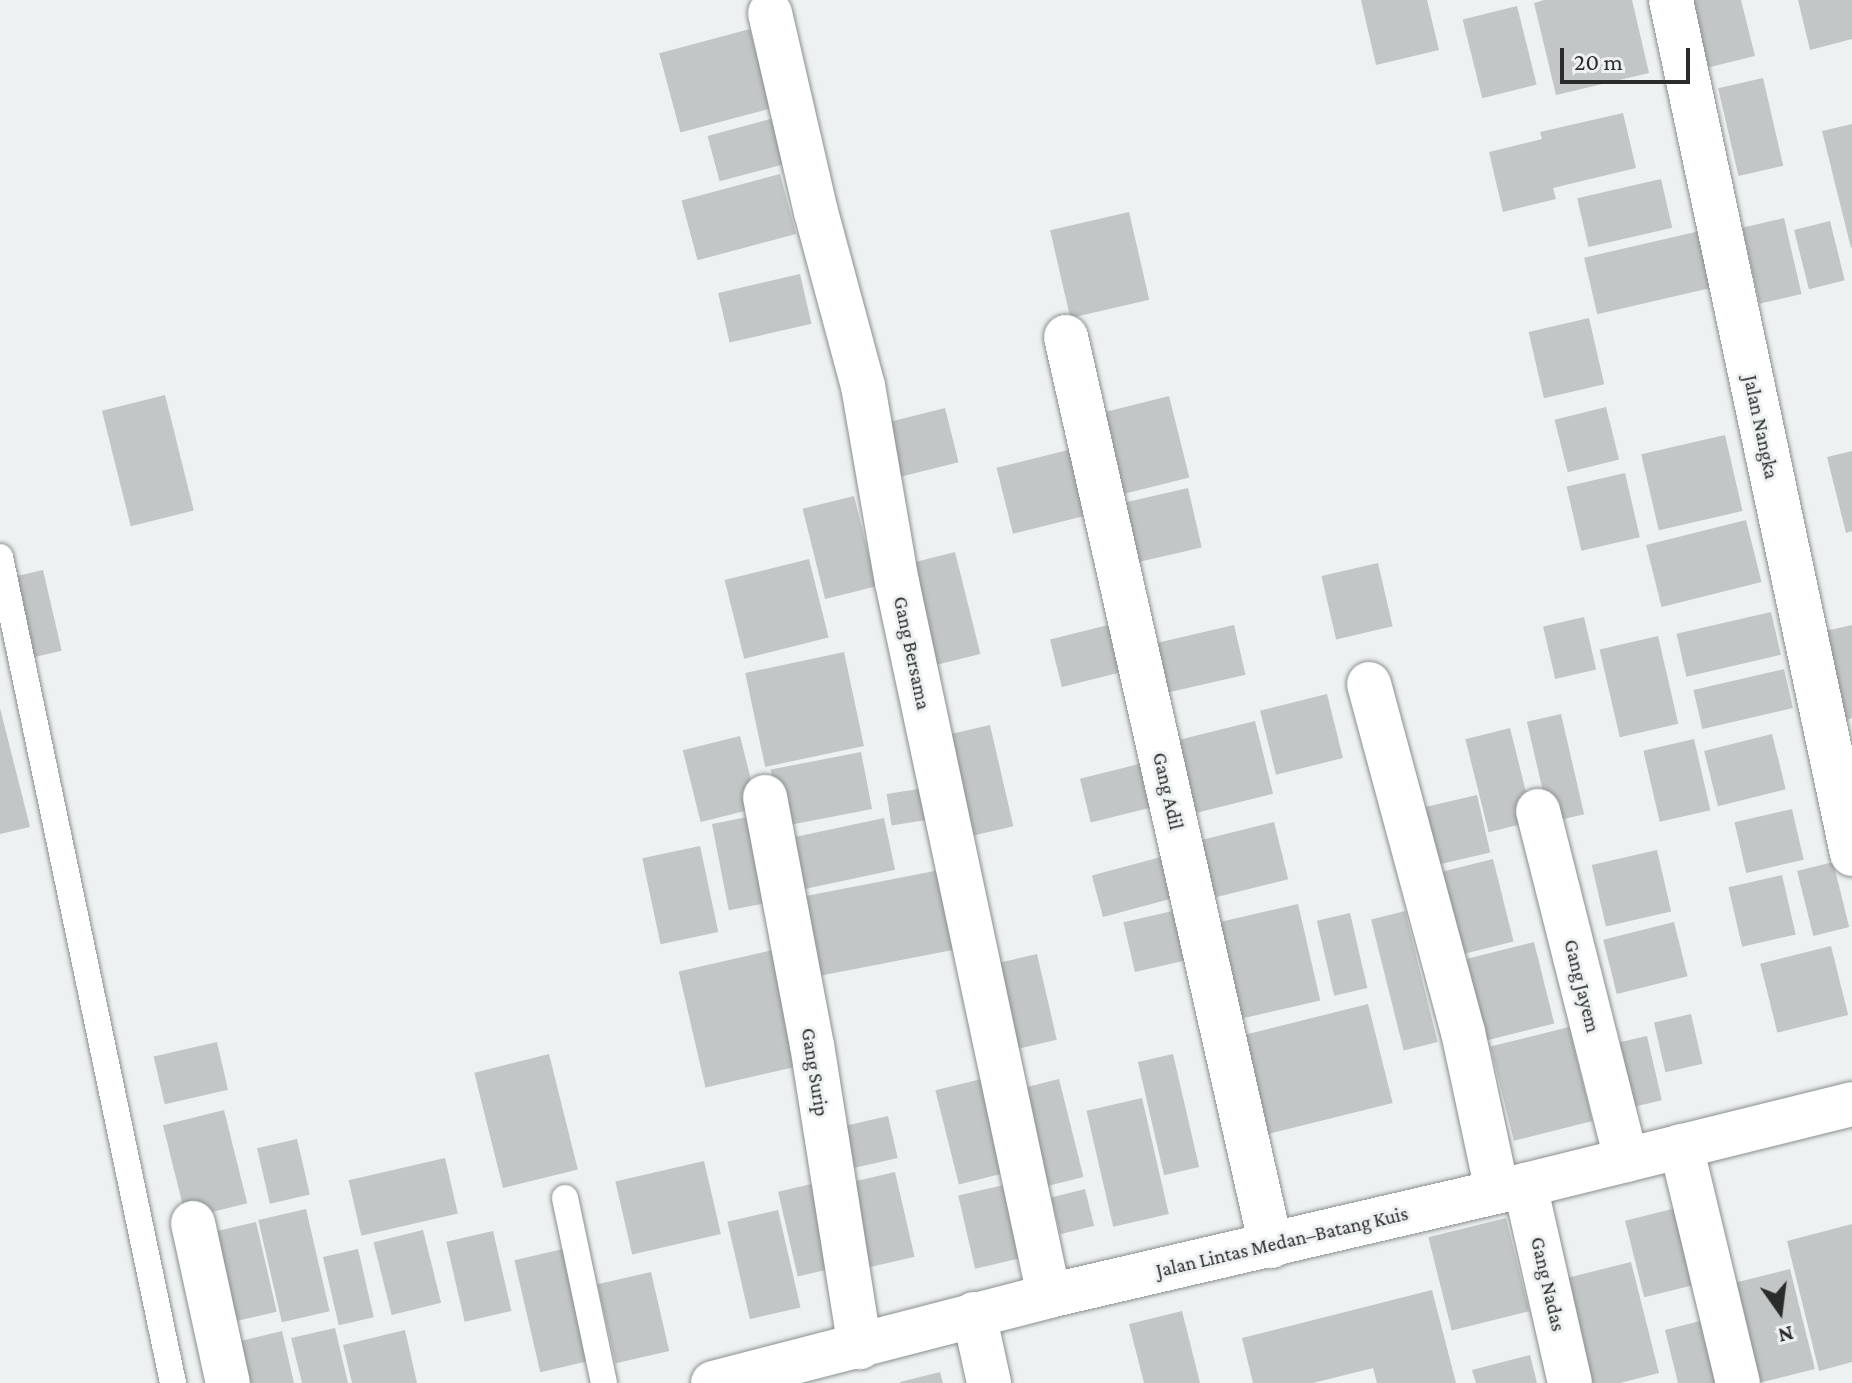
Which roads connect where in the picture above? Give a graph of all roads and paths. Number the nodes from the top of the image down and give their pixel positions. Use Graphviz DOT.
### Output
graph roads {
  1 [pos="1671,0"];
  2 [pos="770,13"];
  3 [pos="1066,337"];
  4 [pos="0,557"];
  5 [pos="1369,684"];
  6 [pos="765,797"];
  7 [pos="1538,811"];
  8 [pos="1852,854"];
  9 [pos="1852,1104"];
  10 [pos="1681,1146"];
  11 [pos="1626,1160"];
  12 [pos="1511,1188"];
  13 [pos="565,1198"];
  14 [pos="193,1223"];
  15 [pos="1271,1246"];
  16 [pos="1049,1296"];
  17 [pos="974,1314"];
  18 [pos="860,1347"];
  19 [pos="760,1378"];
  20 [pos="173,1383"];
  21 [pos="228,1383"];
  22 [pos="604,1383"];
  23 [pos="713,1383"];
  24 [pos="989,1383"];
  25 [pos="1570,1383"];
  26 [pos="1738,1383"];
  1 -- 8 [label="main road, Jalan Nangka"];
  2 -- 16 [label="main road, Gang Bersama"];
  3 -- 15 [label="main road, Gang Adil"];
  4 -- 20 [label="lane"];
  5 -- 12 [label="main road, Gang Nadas"];
  6 -- 18 [label="main road, Gang Surip"];
  7 -- 11 [label="main road, Gang Jayem"];
  9 -- 10 [label="main road, Jalan Lintas Medan–Batang Kuis"];
  10 -- 11 [label="main road, Jalan Lintas Medan–Batang Kuis"];
  10 -- 26 [label="main road"];
  11 -- 12 [label="main road, Jalan Lintas Medan–Batang Kuis"];
  12 -- 15 [label="main road, Jalan Lintas Medan–Batang Kuis"];
  12 -- 25 [label="main road, Gang Nadas"];
  13 -- 22 [label="lane"];
  14 -- 21 [label="main road"];
  15 -- 16 [label="main road, Jalan Lintas Medan–Batang Kuis"];
  16 -- 17 [label="main road, Jalan Lintas Medan–Batang Kuis"];
  17 -- 18 [label="main road, Jalan Lintas Medan–Batang Kuis"];
  17 -- 24 [label="main road"];
  18 -- 19 [label="main road, Jalan Lintas Medan–Batang Kuis"];
  19 -- 23 [label="main road, Jalan Lintas Medan–Batang Kuis"];
}
